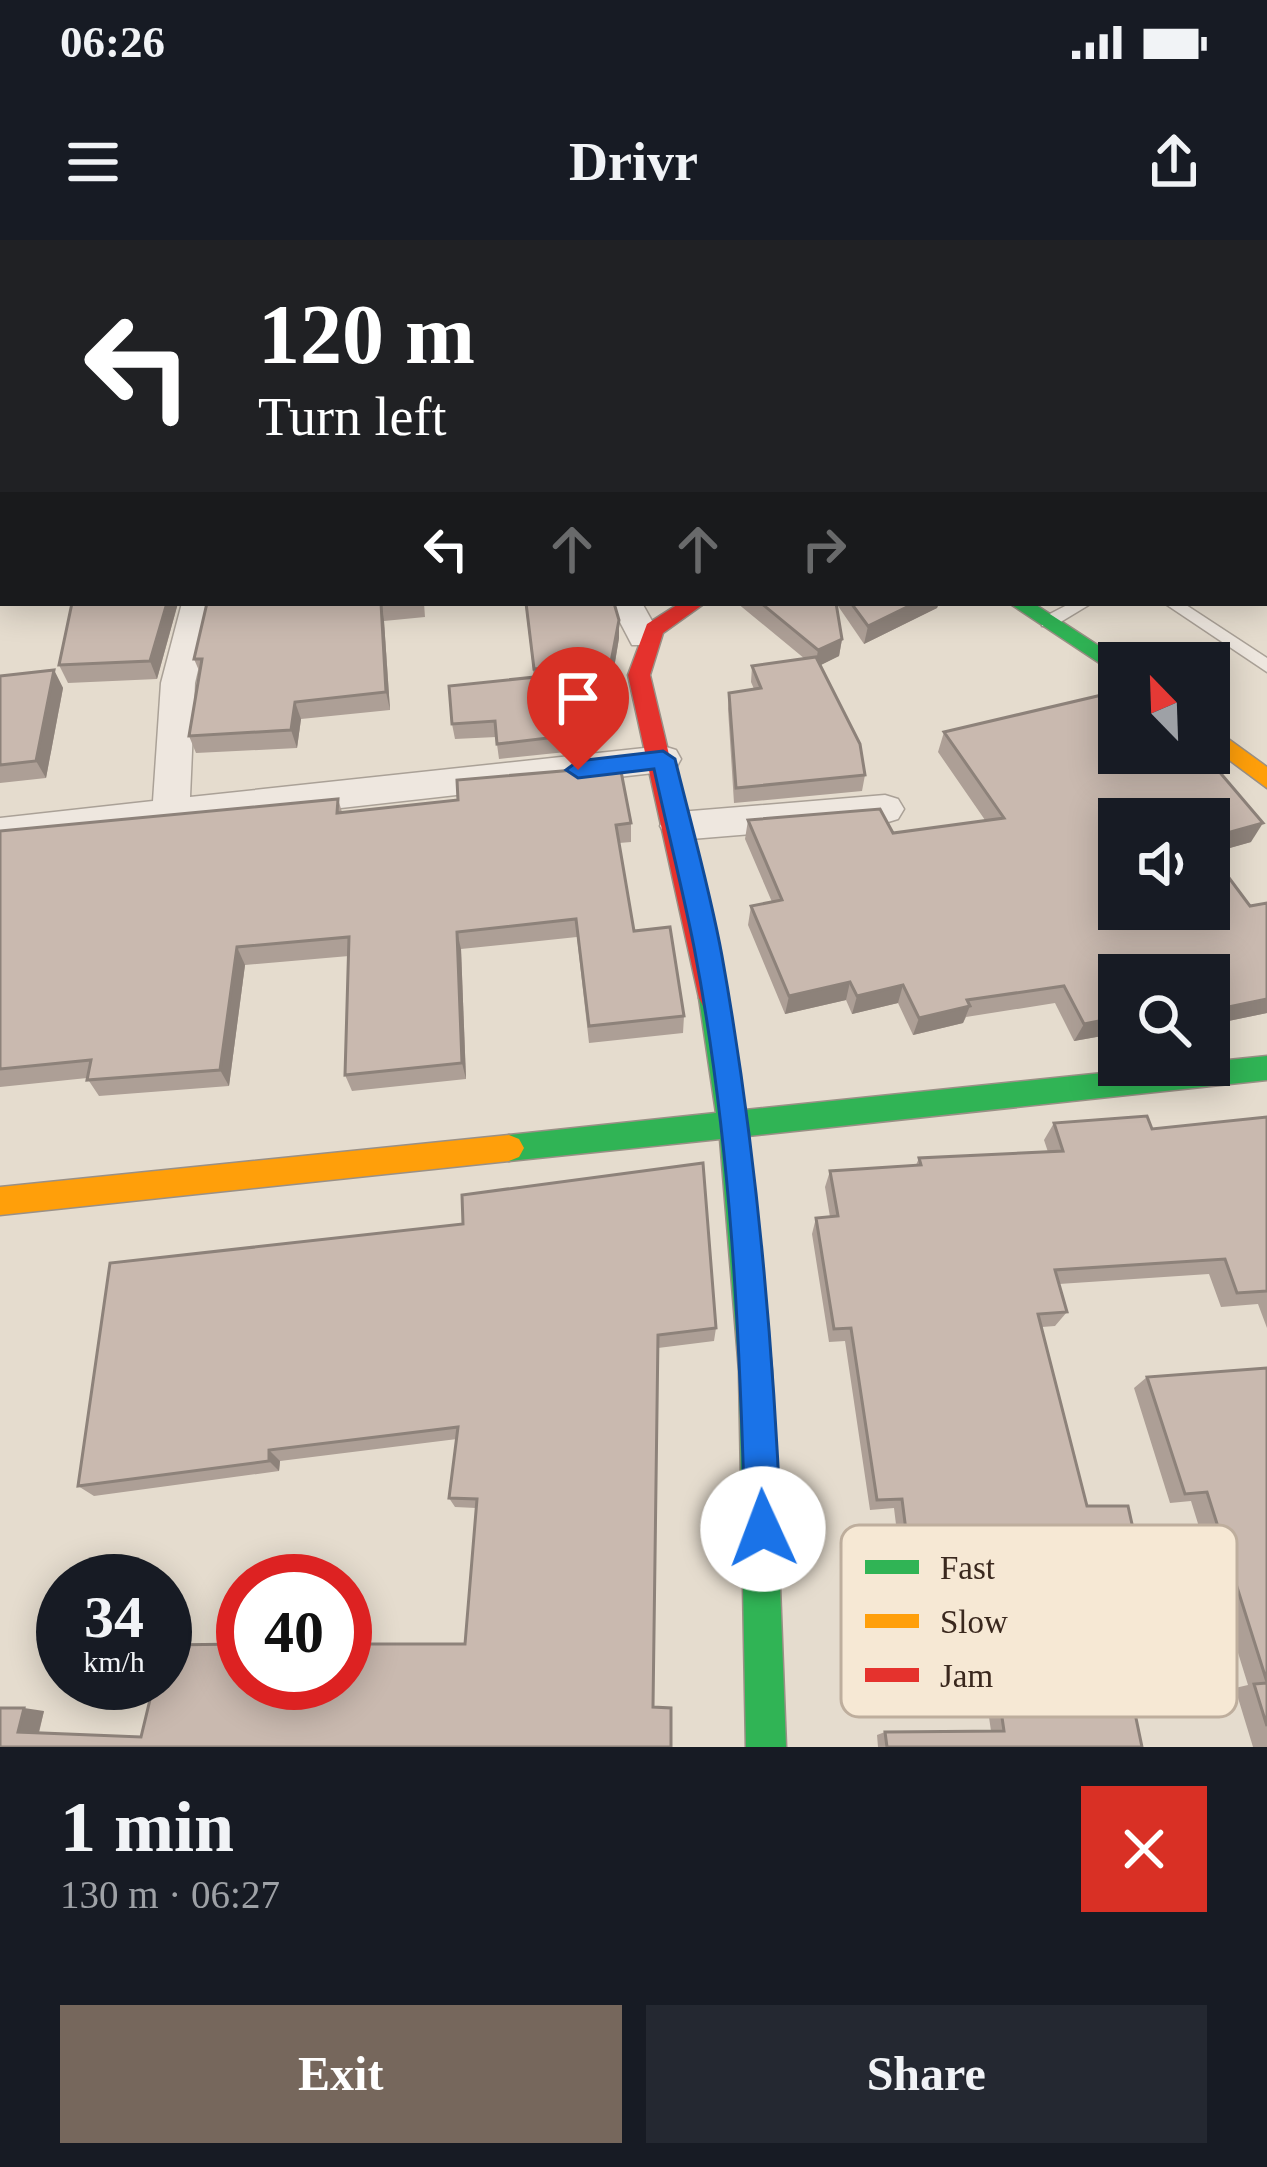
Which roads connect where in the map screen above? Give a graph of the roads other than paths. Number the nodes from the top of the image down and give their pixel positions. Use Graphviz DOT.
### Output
graph roads {
  1 [pos="197,606"];
  2 [pos="628,606"];
  3 [pos="689,606"];
  4 [pos="1024,606"];
  5 [pos="1078,606"];
  6 [pos="1177,606"];
  7 [pos="1048,622"];
  8 [pos="644,637"];
  9 [pos="1098,655"];
  10 [pos="1267,666"];
  11 [pos="1230,751"];
  12 [pos="663,759"];
  13 [pos="1267,780"];
  14 [pos="885,809"];
  15 [pos="171,813"];
  16 [pos="679,826"];
  17 [pos="0,832"];
  18 [pos="1267,1068"];
  19 [pos="735,1124"];
  20 [pos="0,1201"];
  21 [pos="766,1747"];
  1 -- 15 [label="street"];
  2 -- 8 [label="street"];
  3 -- 8 [label="street"];
  4 -- 7 [label="street"];
  5 -- 7 [label="lane"];
  6 -- 10 [label="lane"];
  7 -- 9 [label="street"];
  8 -- 12 [label="street"];
  11 -- 13 [label="street"];
  12 -- 15 [label="street"];
  12 -- 16 [label="street"];
  14 -- 16 [label="street"];
  15 -- 17 [label="street"];
  16 -- 19 [label="street"];
  18 -- 19 [label="street"];
  19 -- 20 [label="street"];
  19 -- 21 [label="street"];
}
